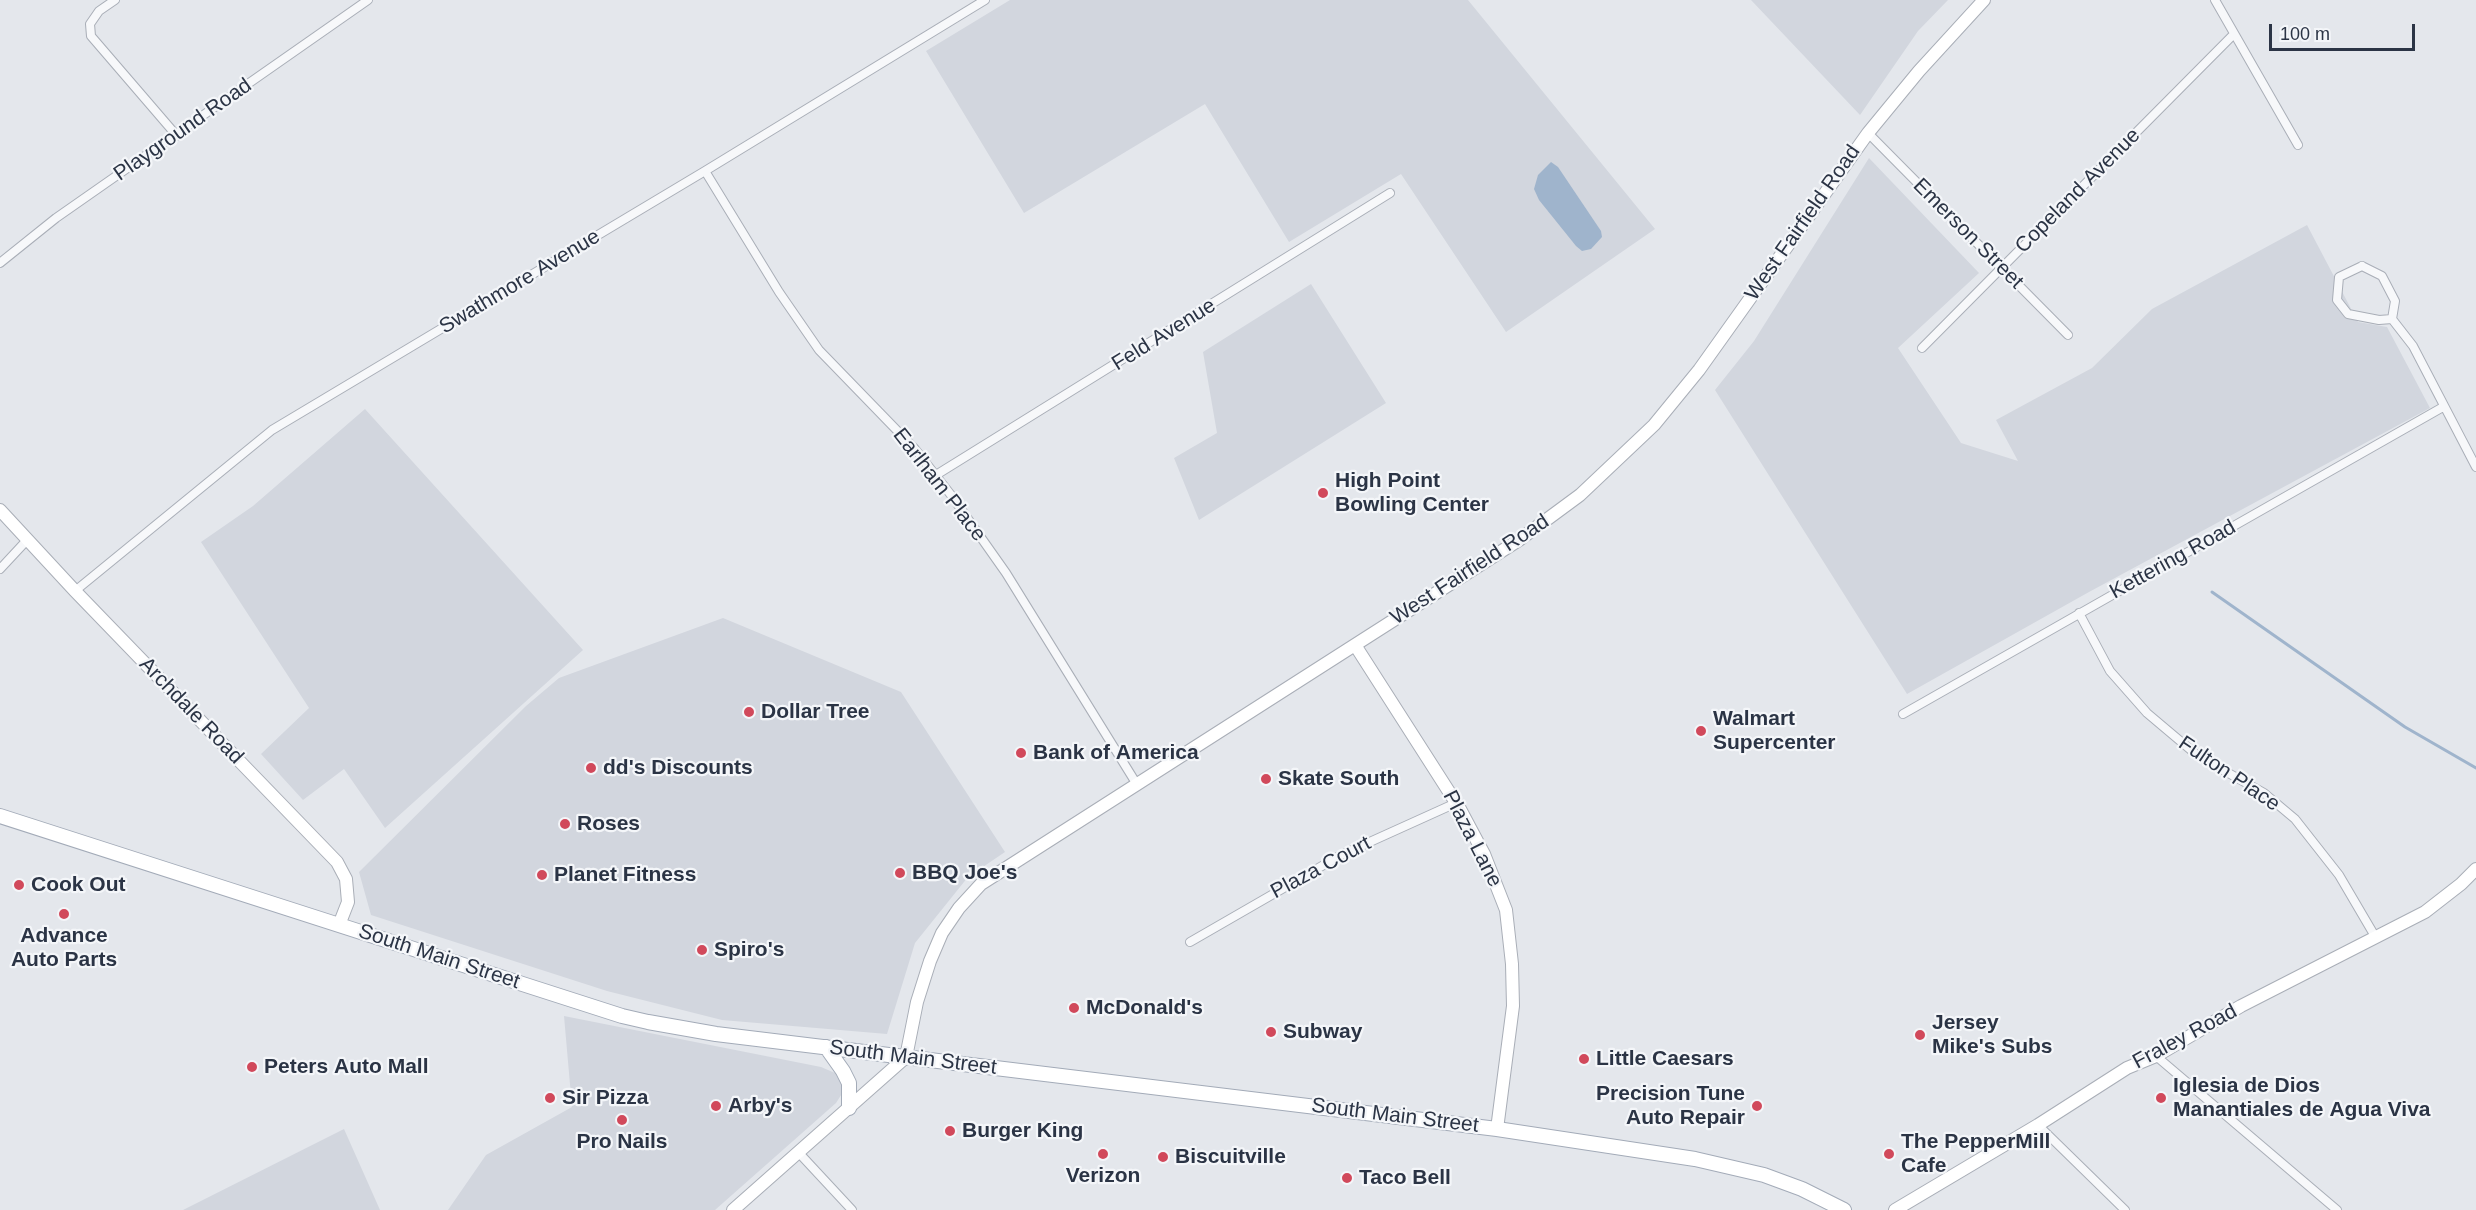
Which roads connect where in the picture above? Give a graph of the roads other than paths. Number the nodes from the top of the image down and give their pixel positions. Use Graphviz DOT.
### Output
graph roads {
  1 [pos="115,0"];
  2 [pos="985,0"];
  3 [pos="1984,0"];
  4 [pos="2215,0"];
  5 [pos="364,1"];
  6 [pos="2234,34"];
  7 [pos="1868,133"];
  8 [pos="177,136"];
  9 [pos="2298,145"];
  10 [pos="705,171"];
  11 [pos="1390,193"];
  12 [pos="0,263"];
  13 [pos="2002,268"];
  14 [pos="2392,319"];
  15 [pos="2068,335"];
  16 [pos="1922,348"];
  17 [pos="2444,406"];
  18 [pos="2476,467"];
  19 [pos="936,475"];
  20 [pos="0,510"];
  21 [pos="28,539"];
  22 [pos="0,569"];
  23 [pos="75,591"];
  24 [pos="2079,613"];
  25 [pos="1355,645"];
  26 [pos="1903,714"];
  27 [pos="1136,783"];
  28 [pos="1456,803"];
  29 [pos="0,816"];
  30 [pos="2476,869"];
  31 [pos="339,925"];
  32 [pos="2376,938"];
  33 [pos="1191,942"];
  34 [pos="826,1047"];
  35 [pos="2156,1056"];
  36 [pos="906,1057"];
  37 [pos="849,1108"];
  38 [pos="2038,1125"];
  39 [pos="1497,1128"];
  40 [pos="799,1153"];
  41 [pos="733,1210"];
  42 [pos="852,1210"];
  43 [pos="1844,1210"];
  44 [pos="1895,1210"];
  45 [pos="2124,1210"];
  46 [pos="2337,1210"];
  1 -- 8 [label="street"];
  2 -- 10 [label="street, Swathmore Avenue"];
  3 -- 7 [label="main road, West Fairfield Road"];
  4 -- 6 [label="street"];
  5 -- 8 [label="street, Playground Road"];
  6 -- 9 [label="street"];
  6 -- 13 [label="street, Copeland Avenue"];
  7 -- 13 [label="street, Emerson Street"];
  7 -- 25 [label="main road, West Fairfield Road"];
  8 -- 12 [label="street, Playground Road"];
  10 -- 19 [label="street, Earlham Place"];
  10 -- 23 [label="street, Swathmore Avenue"];
  11 -- 19 [label="street, Feld Avenue"];
  13 -- 15 [label="street, Emerson Street"];
  13 -- 16 [label="street, Copeland Avenue"];
  14 -- 14 [label="street"];
  14 -- 17 [label="street"];
  17 -- 18 [label="street"];
  17 -- 24 [label="street, Kettering Road"];
  19 -- 27 [label="street, Earlham Place"];
  20 -- 21 [label="main road, Archdale Road"];
  21 -- 22 [label="street"];
  21 -- 23 [label="main road, Archdale Road"];
  23 -- 31 [label="main road, Archdale Road"];
  24 -- 26 [label="street, Kettering Road"];
  24 -- 32 [label="street, Fulton Place"];
  25 -- 27 [label="main road, West Fairfield Road"];
  25 -- 28 [label="main road, Plaza Lane"];
  27 -- 36 [label="main road, West Fairfield Road"];
  28 -- 33 [label="street, Plaza Court"];
  28 -- 39 [label="main road, Plaza Lane"];
  29 -- 31 [label="main road, South Main Street"];
  30 -- 32 [label="main road, Fraley Road"];
  31 -- 34 [label="main road, South Main Street"];
  32 -- 35 [label="main road, Fraley Road"];
  34 -- 36 [label="main road, South Main Street"];
  34 -- 37 [label="main road"];
  35 -- 38 [label="main road, Fraley Road"];
  35 -- 46 [label="street"];
  36 -- 37 [label="main road"];
  36 -- 39 [label="main road, South Main Street"];
  37 -- 40 [label="main road"];
  38 -- 44 [label="main road, Fraley Road"];
  38 -- 45 [label="street"];
  39 -- 43 [label="main road, South Main Street"];
  40 -- 41 [label="main road"];
  40 -- 42 [label="street"];
}
